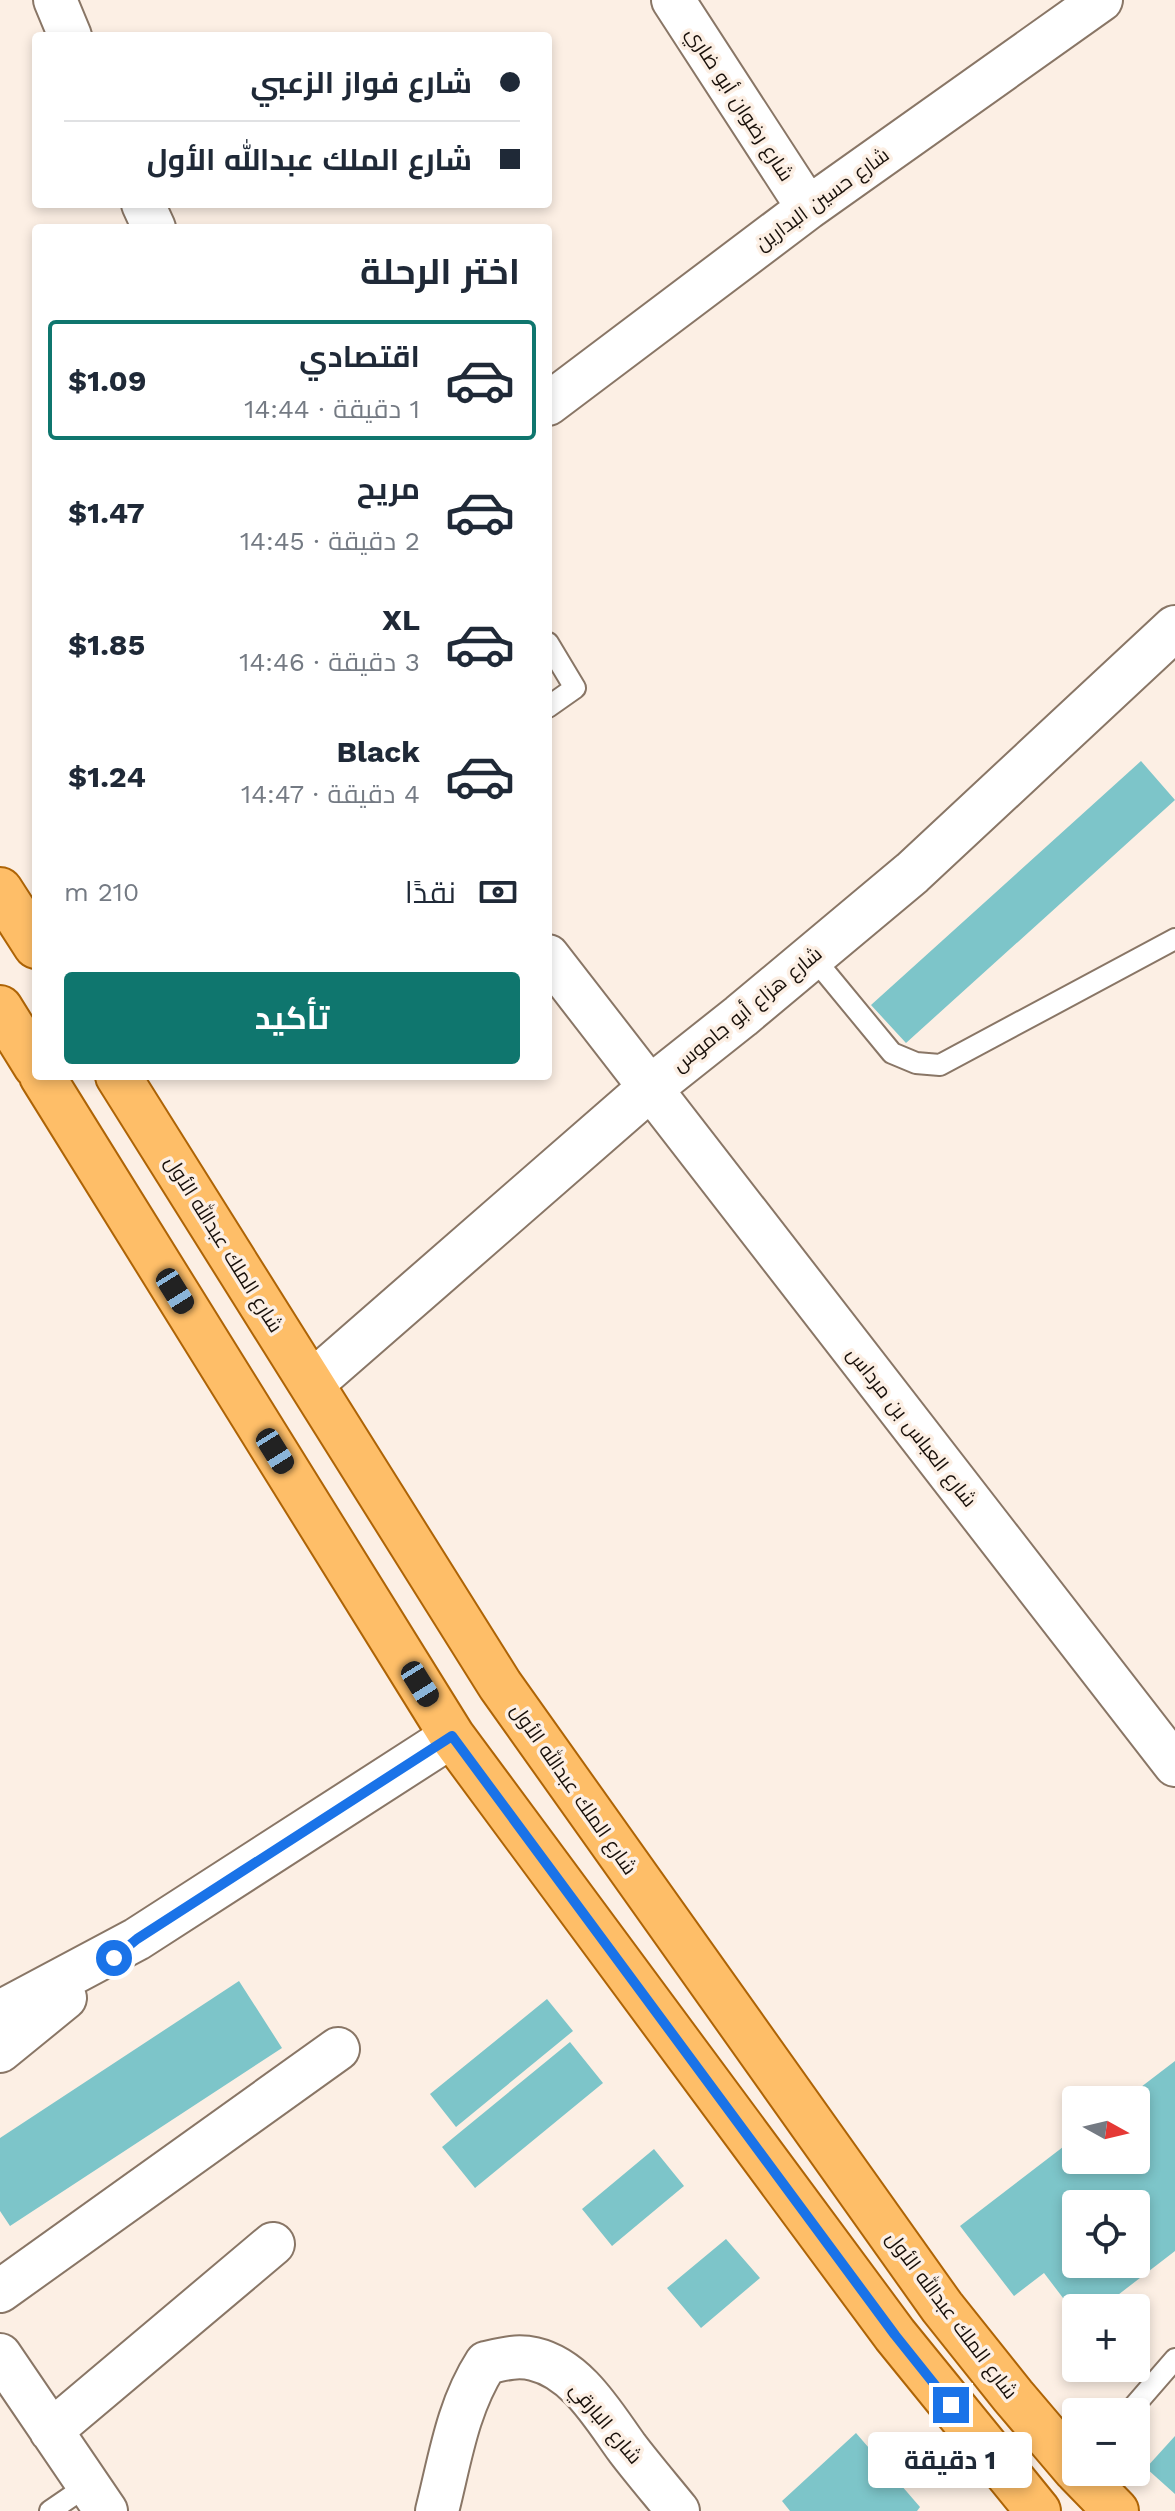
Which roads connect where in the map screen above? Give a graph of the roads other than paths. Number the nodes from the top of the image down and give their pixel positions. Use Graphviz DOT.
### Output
graph roads {
  1 [pos="55,0"];
  2 [pos="673,0"];
  3 [pos="1101,0"];
  4 [pos="68,32"];
  5 [pos="808,208"];
  6 [pos="552,401"];
  7 [pos="1175,628"];
  8 [pos="552,650"];
  9 [pos="552,704"];
  10 [pos="0,890"];
  11 [pos="1175,939"];
  12 [pos="32,940"];
  13 [pos="812,956"];
  14 [pos="552,961"];
  15 [pos="0,1008"];
  16 [pos="32,1060"];
  17 [pos="44,1080"];
  18 [pos="121,1080"];
  19 [pos="649,1089"];
  20 [pos="312,1383"];
  21 [pos="452,1736"];
  22 [pos="1175,1765"];
  23 [pos="137,1939"];
  24 [pos="0,2012"];
  25 [pos="338,2049"];
  26 [pos="0,2051"];
  27 [pos="273,2244"];
  28 [pos="0,2291"];
  29 [pos="0,2355"];
  30 [pos="1175,2359"];
  31 [pos="1141,2398"];
  32 [pos="51,2431"];
  33 [pos="1062,2453"];
  34 [pos="1092,2486"];
  35 [pos="97,2498"];
  36 [pos="50,2511"];
  37 [pos="437,2511"];
  38 [pos="678,2511"];
  39 [pos="1038,2511"];
  40 [pos="1116,2511"];
  1 -- 4 [label="street"];
  2 -- 5 [label="street, شارع رضوان أبو ضاري"];
  3 -- 5 [label="street, شارع حسين البدارين"];
  5 -- 6 [label="street, شارع حسين البدارين"];
  7 -- 13 [label="street, شارع هزاع أبو جاموس"];
  8 -- 9 [label="lane"];
  10 -- 12 [label="main road"];
  11 -- 13 [label="lane"];
  13 -- 19 [label="street, شارع هزاع أبو جاموس"];
  14 -- 19 [label="street, شارع العباس بن مرداس"];
  15 -- 16 [label="main road"];
  17 -- 21 [label="main road"];
  18 -- 20 [label="main road, شارع الملك عبدالله الأول"];
  19 -- 20 [label="street, شارع هزاع أبو جاموس"];
  19 -- 22 [label="street, شارع العباس بن مرداس"];
  20 -- 33 [label="main road, شارع الملك عبدالله الأول"];
  21 -- 23 [label="street"];
  21 -- 39 [label="main road"];
  23 -- 24 [label="street"];
  23 -- 26 [label="street"];
  25 -- 28 [label="street"];
  27 -- 32 [label="street"];
  29 -- 32 [label="street"];
  30 -- 31 [label="lane"];
  32 -- 35 [label="street"];
  34 -- 40 [label="main road, شارع الملك عبدالله الأول"];
  35 -- 36 [label="lane"];
  37 -- 38 [label="street, شارع البارقي"];
}
